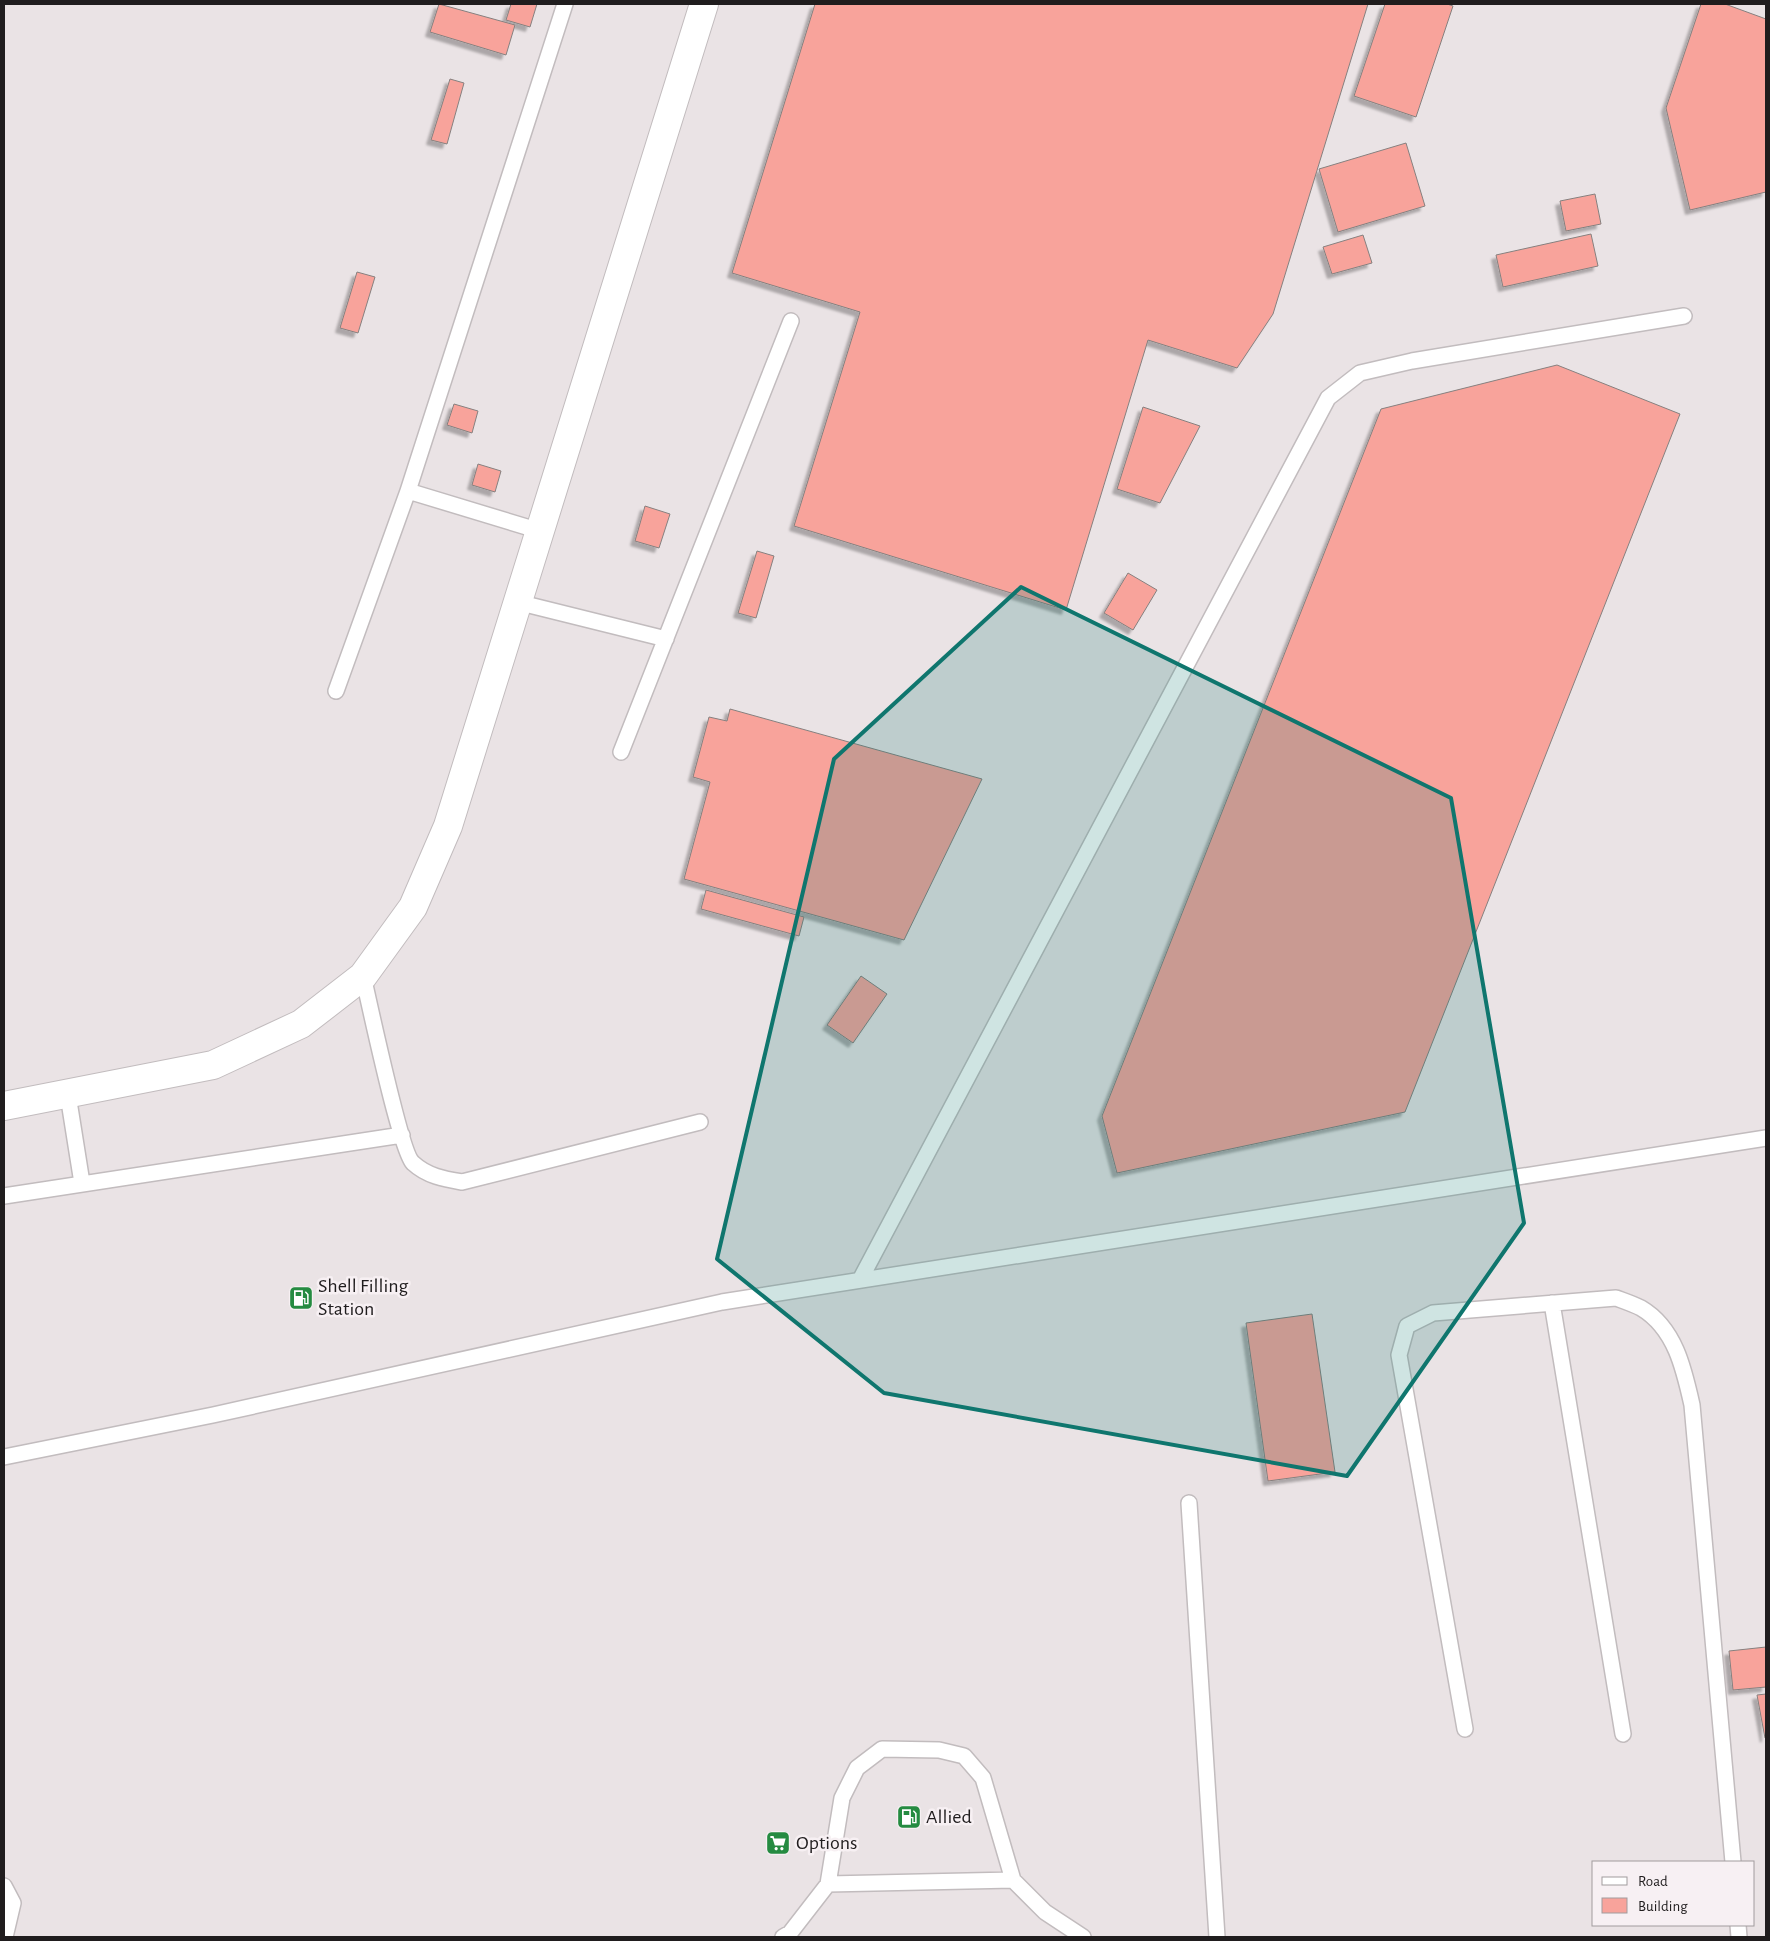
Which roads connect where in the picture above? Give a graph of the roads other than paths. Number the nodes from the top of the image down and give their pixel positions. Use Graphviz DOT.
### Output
graph roads {
  1 [pos="565,4"];
  2 [pos="704,4"];
  3 [pos="1684,316"];
  4 [pos="791,322"];
  5 [pos="408,491"];
  6 [pos="540,530"];
  7 [pos="517,602"];
  8 [pos="666,639"];
  9 [pos="336,691"];
  10 [pos="621,752"];
  11 [pos="363,976"];
  12 [pos="68,1095"];
  13 [pos="4,1106"];
  14 [pos="700,1122"];
  15 [pos="402,1135"];
  16 [pos="1766,1138"];
  17 [pos="82,1183"];
  18 [pos="4,1196"];
  19 [pos="860,1280"];
  20 [pos="1552,1303"];
  21 [pos="4,1457"];
  22 [pos="1189,1502"];
  23 [pos="1465,1728"];
  24 [pos="1622,1734"];
  25 [pos="1733,1861"];
  26 [pos="1013,1880"];
  27 [pos="828,1884"];
  28 [pos="4,1886"];
  29 [pos="5,1937"];
  30 [pos="782,1937"];
  31 [pos="1083,1937"];
  32 [pos="1217,1937"];
  1 -- 5 [label="lane"];
  2 -- 6 [label="street"];
  3 -- 19 [label="lane"];
  4 -- 8 [label="lane"];
  5 -- 6 [label="lane"];
  5 -- 9 [label="lane"];
  6 -- 7 [label="street"];
  7 -- 8 [label="lane"];
  7 -- 11 [label="street"];
  8 -- 10 [label="lane"];
  11 -- 12 [label="street"];
  11 -- 15 [label="lane"];
  12 -- 13 [label="street"];
  12 -- 17 [label="lane"];
  14 -- 15 [label="lane"];
  15 -- 17 [label="lane"];
  16 -- 19 [label="lane"];
  17 -- 18 [label="lane"];
  19 -- 21 [label="lane"];
  20 -- 23 [label="lane"];
  20 -- 24 [label="lane"];
  20 -- 25 [label="lane"];
  22 -- 32 [label="lane"];
  26 -- 27 [label="lane"];
  26 -- 27 [label="lane"];
  26 -- 31 [label="lane"];
  27 -- 30 [label="lane"];
  28 -- 29 [label="lane"];
}
